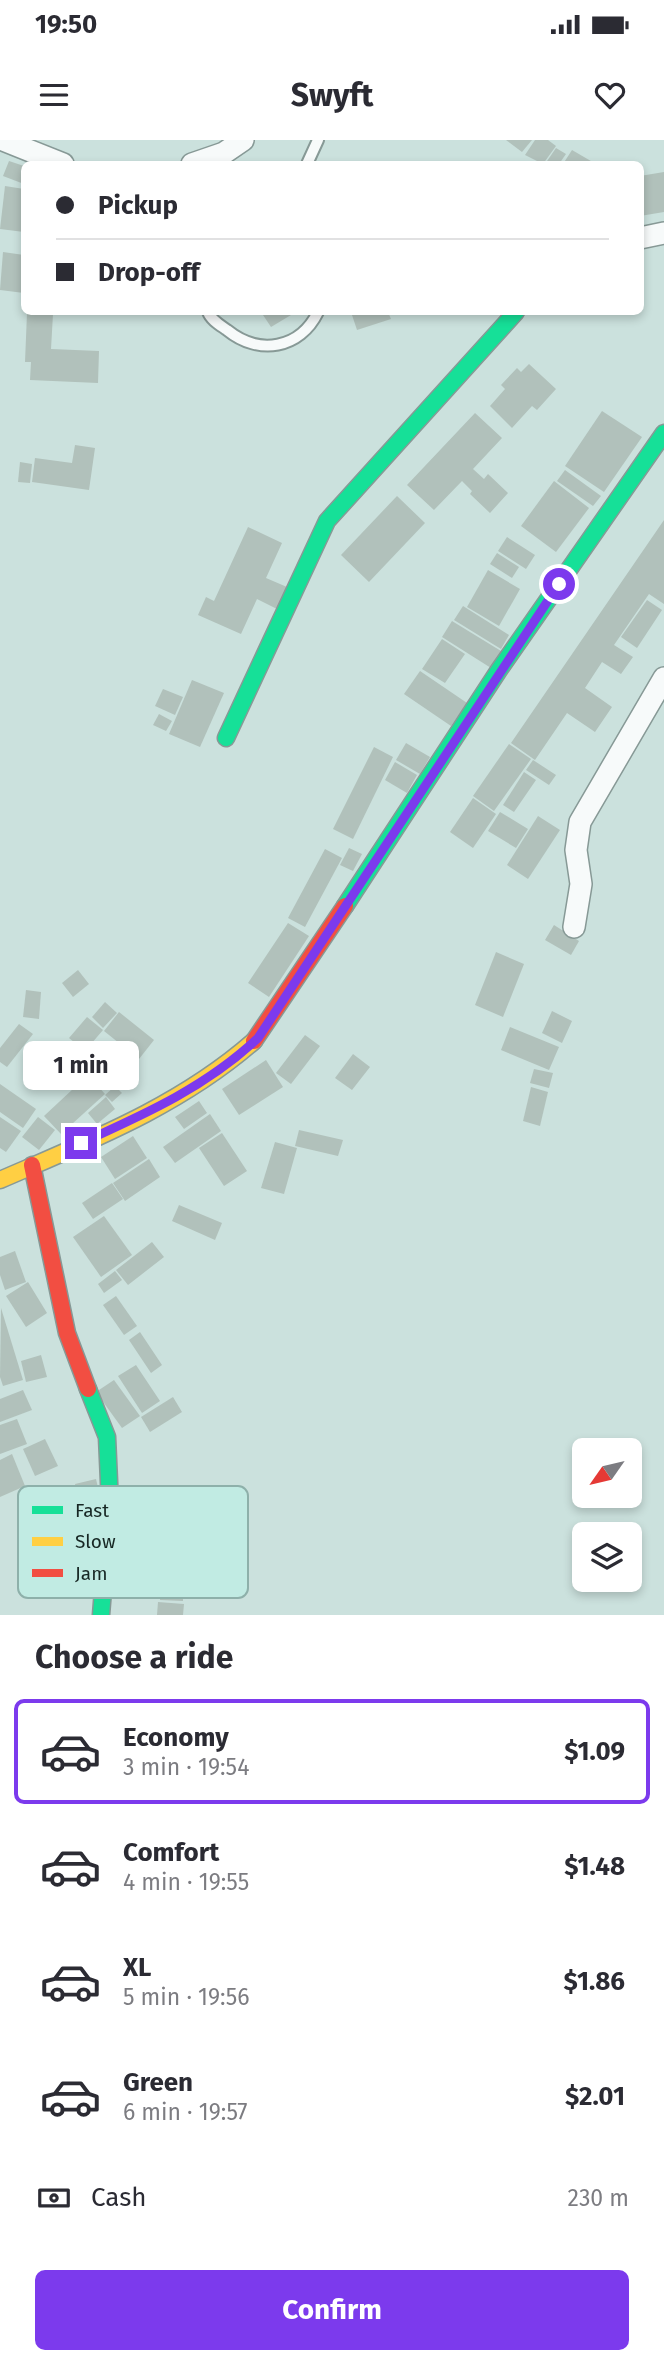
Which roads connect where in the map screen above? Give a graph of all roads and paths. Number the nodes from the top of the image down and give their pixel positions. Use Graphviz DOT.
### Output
graph roads {
  1 [pos="3,140"];
  2 [pos="243,140"];
  3 [pos="318,140"];
  4 [pos="56,161"];
  5 [pos="201,161"];
  6 [pos="308,161"];
  7 [pos="664,233"];
  8 [pos="644,237"];
  9 [pos="209,315"];
  10 [pos="316,315"];
  11 [pos="513,315"];
  12 [pos="664,433"];
  13 [pos="664,678"];
  14 [pos="226,738"];
  15 [pos="574,927"];
  16 [pos="32,1166"];
  17 [pos="0,1180"];
  18 [pos="109,1486"];
  1 -- 4 [label="street"];
  2 -- 5 [label="street"];
  3 -- 6 [label="lane"];
  7 -- 8 [label="street"];
  9 -- 10 [label="lane"];
  11 -- 14 [label="street"];
  12 -- 16 [label="street"];
  13 -- 15 [label="street"];
  16 -- 17 [label="street"];
  16 -- 18 [label="street"];
}
